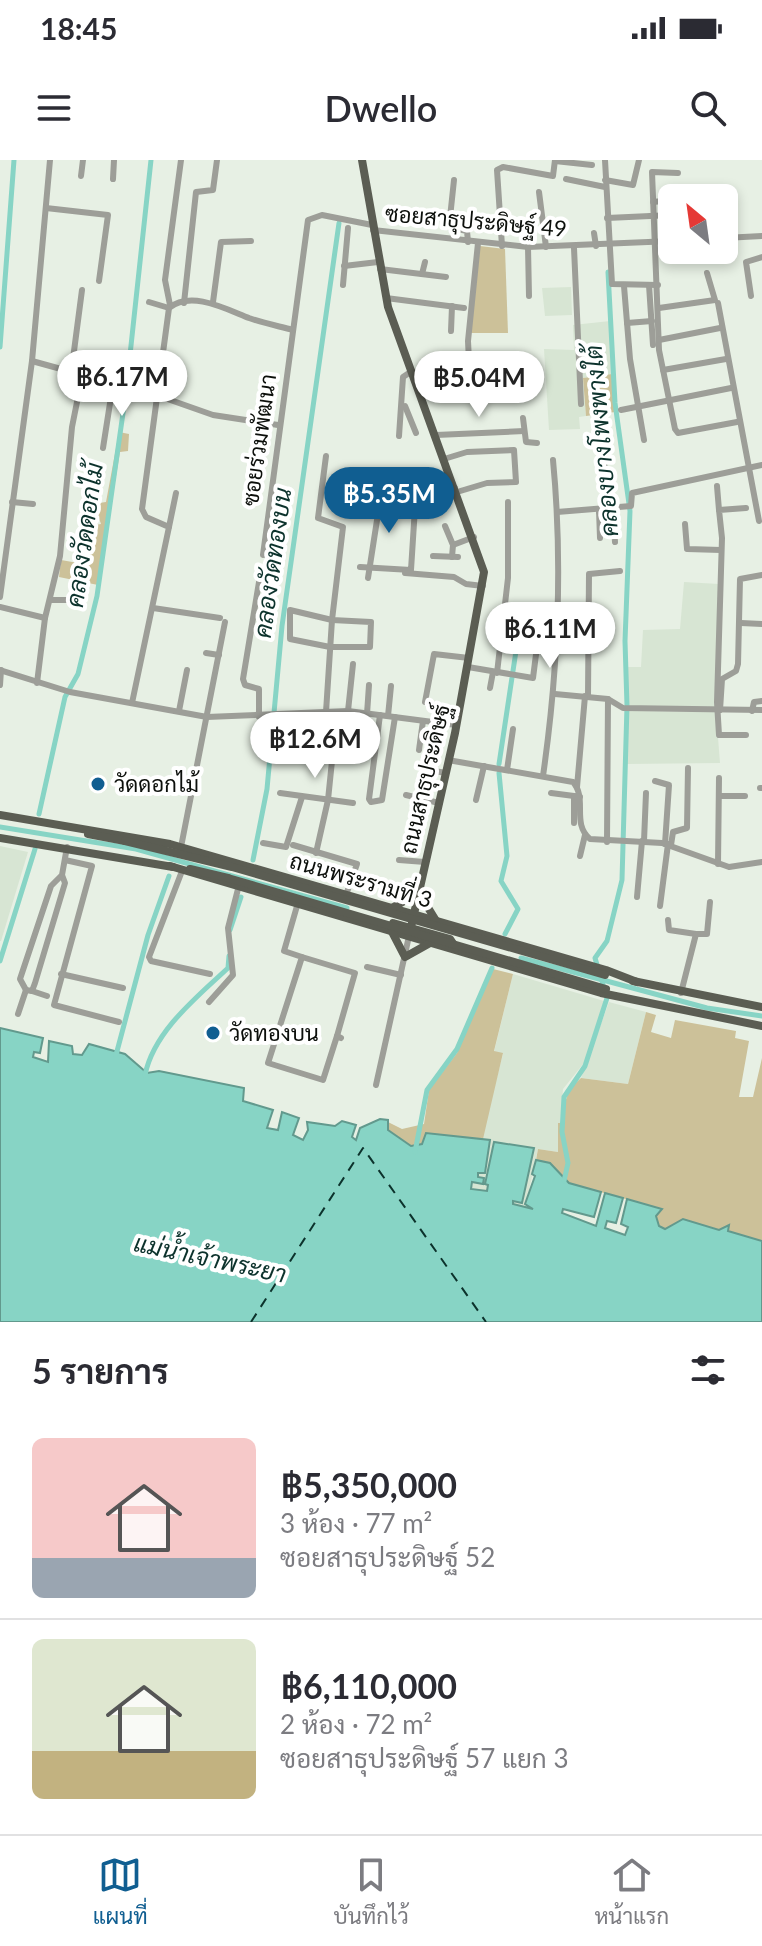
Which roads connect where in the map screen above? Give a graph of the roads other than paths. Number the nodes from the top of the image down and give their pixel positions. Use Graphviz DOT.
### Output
graph roads {
  1 [pos="50,160"];
  2 [pos="83,160"];
  3 [pos="114,160"];
  4 [pos="181,160"];
  5 [pos="217,160"];
  6 [pos="362,160"];
  7 [pos="555,160"];
  8 [pos="605,160"];
  9 [pos="639,160"];
  10 [pos="592,165"];
  11 [pos="678,173"];
  12 [pos="81,176"];
  13 [pos="113,179"];
  14 [pos="566,179"];
  15 [pos="454,180"];
  16 [pos="605,184"];
  17 [pos="539,192"];
  18 [pos="658,201"];
  19 [pos="653,202"];
  20 [pos="46,208"];
  21 [pos="654,216"];
  22 [pos="658,216"];
  23 [pos="607,218"];
  24 [pos="348,228"];
  25 [pos="373,228"];
  26 [pos="594,233"];
  27 [pos="762,236"];
  28 [pos="738,237"];
  29 [pos="251,241"];
  30 [pos="468,242"];
  31 [pos="656,242"];
  32 [pos="478,243"];
  33 [pos="609,245"];
  34 [pos="502,246"];
  35 [pos="596,246"];
  36 [pos="528,247"];
  37 [pos="546,247"];
  38 [pos="574,248"];
  39 [pos="762,257"];
  40 [pos="425,262"];
  41 [pos="379,265"];
  42 [pos="344,266"];
  43 [pos="707,273"];
  44 [pos="422,274"];
  45 [pos="446,277"];
  46 [pos="99,281"];
  47 [pos="343,285"];
  48 [pos="649,285"];
  49 [pos="658,285"];
  50 [pos="624,286"];
  51 [pos="82,290"];
  52 [pos="529,296"];
  53 [pos="751,296"];
  54 [pos="386,298"];
  55 [pos="149,302"];
  56 [pos="213,302"];
  57 [pos="184,303"];
  58 [pos="718,303"];
  59 [pos="170,306"];
  60 [pos="452,306"];
  61 [pos="464,308"];
  62 [pos="659,308"];
  63 [pos="652,321"];
  64 [pos="627,323"];
  65 [pos="720,328"];
  66 [pos="293,330"];
  67 [pos="451,331"];
  68 [pos="656,343"];
  69 [pos="102,354"];
  70 [pos="469,355"];
  71 [pos="726,359"];
  72 [pos="32,361"];
  73 [pos="663,370"];
  74 [pos="412,371"];
  75 [pos="71,374"];
  76 [pos="82,377"];
  77 [pos="100,381"];
  78 [pos="470,381"];
  79 [pos="529,382"];
  80 [pos="113,384"];
  81 [pos="731,388"];
  82 [pos="159,396"];
  83 [pos="670,402"];
  84 [pos="581,404"];
  85 [pos="405,406"];
  86 [pos="639,407"];
  87 [pos="621,410"];
  88 [pos="427,411"];
  89 [pos="599,417"];
  90 [pos="523,418"];
  91 [pos="410,419"];
  92 [pos="737,422"];
  93 [pos="278,425"];
  94 [pos="524,431"];
  95 [pos="416,433"];
  96 [pos="436,435"];
  97 [pos="399,436"];
  98 [pos="644,440"];
  99 [pos="537,443"];
  100 [pos="103,448"];
  101 [pos="326,456"];
  102 [pos="444,459"];
  103 [pos="563,465"];
  104 [pos="762,465"];
  105 [pos="750,467"];
  106 [pos="717,486"];
  107 [pos="382,488"];
  108 [pos="456,490"];
  109 [pos="176,493"];
  110 [pos="12,502"];
  111 [pos="508,502"];
  112 [pos="33,504"];
  113 [pos="609,507"];
  114 [pos="746,508"];
  115 [pos="599,510"];
  116 [pos="719,510"];
  117 [pos="557,512"];
  118 [pos="759,521"];
  119 [pos="685,524"];
  120 [pos="445,526"];
  121 [pos="169,527"];
  122 [pos="474,537"];
  123 [pos="600,538"];
  124 [pos="615,542"];
  125 [pos="453,545"];
  126 [pos="3,550"];
  127 [pos="721,550"];
  128 [pos="263,555"];
  129 [pos="433,556"];
  130 [pos="360,567"];
  131 [pos="369,567"];
  132 [pos="261,570"];
  133 [pos="620,571"];
  134 [pos="390,572"];
  135 [pos="762,575"];
  136 [pos="368,578"];
  137 [pos="483,586"];
  138 [pos="0,597"];
  139 [pos="50,600"];
  140 [pos="73,600"];
  141 [pos="0,607"];
  142 [pos="153,608"];
  143 [pos="541,615"];
  144 [pos="45,618"];
  145 [pos="332,620"];
  146 [pos="741,623"];
  147 [pos="762,624"];
  148 [pos="557,638"];
  149 [pos="590,638"];
  150 [pos="330,647"];
  151 [pos="206,653"];
  152 [pos="219,655"];
  153 [pos="469,663"];
  154 [pos="353,664"];
  155 [pos="1,670"];
  156 [pos="187,670"];
  157 [pos="502,674"];
  158 [pos="37,683"];
  159 [pos="0,685"];
  160 [pos="369,685"];
  161 [pos="391,686"];
  162 [pos="490,688"];
  163 [pos="555,694"];
  164 [pos="587,696"];
  165 [pos="608,699"];
  166 [pos="762,701"];
  167 [pos="425,702"];
  168 [pos="132,703"];
  169 [pos="719,710"];
  170 [pos="762,710"];
  171 [pos="179,711"];
  172 [pos="348,711"];
  173 [pos="752,711"];
  174 [pos="326,712"];
  175 [pos="337,712"];
  176 [pos="312,713"];
  177 [pos="367,714"];
  178 [pos="388,716"];
  179 [pos="207,717"];
  180 [pos="259,717"];
  181 [pos="423,721"];
  182 [pos="456,725"];
  183 [pos="513,729"];
  184 [pos="746,735"];
  185 [pos="419,750"];
  186 [pos="309,760"];
  187 [pos="448,760"];
  188 [pos="484,766"];
  189 [pos="688,768"];
  190 [pos="423,769"];
  191 [pos="507,770"];
  192 [pos="446,773"];
  193 [pos="543,776"];
  194 [pos="719,778"];
  195 [pos="655,781"];
  196 [pos="577,787"];
  197 [pos="280,793"];
  198 [pos="551,793"];
  199 [pos="646,793"];
  200 [pos="406,795"];
  201 [pos="720,796"];
  202 [pos="745,796"];
  203 [pos="302,797"];
  204 [pos="577,797"];
  205 [pos="328,800"];
  206 [pos="476,800"];
  207 [pos="353,803"];
  208 [pos="439,803"];
  209 [pos="0,815"];
  210 [pos="574,823"];
  211 [pos="71,829"];
  212 [pos="585,835"];
  213 [pos="0,838"];
  214 [pos="643,841"];
  215 [pos="607,842"];
  216 [pos="263,843"];
  217 [pos="668,844"];
  218 [pos="293,845"];
  219 [pos="698,845"];
  220 [pos="67,847"];
  221 [pos="181,847"];
  222 [pos="316,853"];
  223 [pos="580,856"];
  224 [pos="698,856"];
  225 [pos="65,860"];
  226 [pos="399,860"];
  227 [pos="425,862"];
  228 [pos="762,862"];
  229 [pos="718,864"];
  230 [pos="170,866"];
  231 [pos="182,871"];
  232 [pos="62,875"];
  233 [pos="238,889"];
  234 [pos="419,893"];
  235 [pos="347,896"];
  236 [pos="637,897"];
  237 [pos="367,901"];
  238 [pos="710,902"];
  239 [pos="297,906"];
  240 [pos="660,906"];
  241 [pos="390,909"];
  242 [pos="414,915"];
  243 [pos="343,919"];
  244 [pos="437,920"];
  245 [pos="668,920"];
  246 [pos="392,931"];
  247 [pos="410,932"];
  248 [pos="475,932"];
  249 [pos="696,934"];
  250 [pos="430,943"];
  251 [pos="457,953"];
  252 [pos="470,956"];
  253 [pos="302,957"];
  254 [pos="405,957"];
  255 [pos="367,967"];
  256 [pos="606,973"];
  257 [pos="61,974"];
  258 [pos="210,974"];
  259 [pos="401,975"];
  260 [pos="8,978"];
  261 [pos="19,981"];
  262 [pos="123,988"];
  263 [pos="29,990"];
  264 [pos="606,992"];
  265 [pos="681,993"];
  266 [pos="47,996"];
  267 [pos="209,1002"];
  268 [pos="762,1007"];
  269 [pos="18,1014"];
  270 [pos="119,1022"];
  271 [pos="762,1026"];
  272 [pos="376,1085"];
  1 -- 20 [label="street"];
  2 -- 12 [label="street"];
  3 -- 13 [label="street"];
  4 -- 59 [label="street"];
  5 -- 57 [label="street"];
  6 -- 25 [label="main road, ถนนสาธุประดิษฐ์"];
  7 -- 10 [label="street"];
  7 -- 34 [label="street"];
  8 -- 16 [label="street"];
  9 -- 16 [label="street"];
  11 -- 19 [label="street"];
  14 -- 16 [label="street"];
  15 -- 30 [label="street"];
  16 -- 23 [label="street"];
  17 -- 37 [label="street"];
  18 -- 19 [label="street"];
  19 -- 21 [label="street"];
  20 -- 46 [label="street"];
  20 -- 72 [label="street"];
  21 -- 22 [label="street"];
  21 -- 23 [label="street"];
  21 -- 31 [label="street"];
  23 -- 33 [label="street"];
  24 -- 42 [label="street"];
  25 -- 30 [label="street, ซอยสาธุประดิษฐ์ 49"];
  25 -- 41 [label="main road, ถนนสาธุประดิษฐ์"];
  25 -- 66 [label="street, ซอยสาธุประดิษฐ์ 49"];
  26 -- 35 [label="street"];
  27 -- 28 [label="street"];
  29 -- 56 [label="street"];
  30 -- 32 [label="street, ซอยสาธุประดิษฐ์ 49"];
  31 -- 33 [label="street, ซอยสาธุประดิษฐ์ 49"];
  31 -- 49 [label="street"];
  32 -- 34 [label="street, ซอยสาธุประดิษฐ์ 49"];
  32 -- 70 [label="street"];
  33 -- 35 [label="street, ซอยสาธุประดิษฐ์ 49"];
  33 -- 50 [label="street"];
  34 -- 36 [label="street, ซอยสาธุประดิษฐ์ 49"];
  35 -- 38 [label="street, ซอยสาธุประดิษฐ์ 49"];
  36 -- 37 [label="street, ซอยสาธุประดิษฐ์ 49"];
  36 -- 52 [label="street"];
  37 -- 38 [label="street, ซอยสาธุประดิษฐ์ 49"];
  38 -- 84 [label="street"];
  39 -- 53 [label="street"];
  40 -- 44 [label="street"];
  41 -- 42 [label="street"];
  41 -- 44 [label="street"];
  41 -- 54 [label="main road, ถนนสาธุประดิษฐ์"];
  42 -- 47 [label="street"];
  43 -- 62 [label="street"];
  44 -- 45 [label="street"];
  48 -- 49 [label="street"];
  48 -- 50 [label="street"];
  48 -- 63 [label="street"];
  49 -- 62 [label="street"];
  50 -- 64 [label="street"];
  51 -- 75 [label="street"];
  54 -- 60 [label="street"];
  54 -- 74 [label="main road, ถนนสาธุประดิษฐ์"];
  55 -- 59 [label="street"];
  56 -- 57 [label="street"];
  56 -- 66 [label="street"];
  57 -- 59 [label="street"];
  58 -- 105 [label="street"];
  59 -- 82 [label="street"];
  60 -- 61 [label="street"];
  60 -- 67 [label="street"];
  62 -- 68 [label="street"];
  63 -- 64 [label="street"];
  63 -- 68 [label="street"];
  64 -- 86 [label="street"];
  65 -- 68 [label="street"];
  66 -- 93 [label="street, ซอยร่วมพัฒนา"];
  68 -- 73 [label="street"];
  69 -- 77 [label="street"];
  70 -- 78 [label="street"];
  70 -- 79 [label="street"];
  71 -- 73 [label="street"];
  72 -- 75 [label="street"];
  72 -- 110 [label="street"];
  73 -- 83 [label="street"];
  74 -- 88 [label="main road, ถนนสาธุประดิษฐ์"];
  74 -- 97 [label="street"];
  75 -- 76 [label="street"];
  76 -- 77 [label="street"];
  76 -- 139 [label="street"];
  77 -- 80 [label="street"];
  80 -- 82 [label="street"];
  80 -- 100 [label="street"];
  81 -- 83 [label="street"];
  82 -- 93 [label="street"];
  82 -- 121 [label="street"];
  83 -- 86 [label="street"];
  83 -- 92 [label="street"];
  85 -- 91 [label="street"];
  86 -- 87 [label="street"];
  86 -- 98 [label="street"];
  88 -- 91 [label="street"];
  88 -- 96 [label="main road, ถนนสาธุประดิษฐ์"];
  89 -- 113 [label="street"];
  90 -- 94 [label="street"];
  91 -- 95 [label="street"];
  93 -- 128 [label="street, ซอยร่วมพัฒนา"];
  94 -- 96 [label="street"];
  94 -- 99 [label="street"];
  96 -- 102 [label="main road, ถนนสาธุประดิษฐ์"];
  101 -- 145 [label="street"];
  102 -- 108 [label="main road, ถนนสาธุประดิษฐ์"];
  102 -- 108 [label="street"];
  103 -- 117 [label="street"];
  104 -- 105 [label="street"];
  105 -- 113 [label="street"];
  105 -- 118 [label="street"];
  106 -- 116 [label="street"];
  107 -- 131 [label="street"];
  108 -- 122 [label="main road, ถนนสาธุประดิษฐ์"];
  108 -- 131 [label="street"];
  109 -- 121 [label="street"];
  110 -- 112 [label="street"];
  110 -- 126 [label="street"];
  111 -- 157 [label="street"];
  113 -- 115 [label="street"];
  114 -- 116 [label="street"];
  115 -- 117 [label="street"];
  115 -- 123 [label="street"];
  115 -- 124 [label="street"];
  116 -- 127 [label="street"];
  117 -- 148 [label="street"];
  119 -- 127 [label="street"];
  120 -- 125 [label="street"];
  121 -- 142 [label="street"];
  122 -- 125 [label="street"];
  122 -- 137 [label="main road, ถนนสาธุประดิษฐ์"];
  125 -- 129 [label="street"];
  126 -- 138 [label="street"];
  127 -- 169 [label="street"];
  130 -- 131 [label="street"];
  131 -- 136 [label="street"];
  132 -- 180 [label="street"];
  133 -- 149 [label="street"];
  134 -- 137 [label="street"];
  135 -- 146 [label="street"];
  137 -- 153 [label="main road, ถนนสาธุประดิษฐ์"];
  139 -- 140 [label="street"];
  139 -- 144 [label="street"];
  141 -- 144 [label="street"];
  142 -- 152 [label="street"];
  142 -- 168 [label="street"];
  143 -- 157 [label="street"];
  144 -- 158 [label="street"];
  145 -- 150 [label="street"];
  145 -- 150 [label="street"];
  145 -- 150 [label="street"];
  146 -- 147 [label="street"];
  146 -- 169 [label="street"];
  148 -- 149 [label="street"];
  148 -- 163 [label="street"];
  149 -- 164 [label="street"];
  150 -- 174 [label="street"];
  151 -- 152 [label="street"];
  152 -- 179 [label="street"];
  153 -- 157 [label="street"];
  153 -- 167 [label="street"];
  153 -- 182 [label="main road, ถนนสาธุประดิษฐ์"];
  154 -- 172 [label="street"];
  155 -- 158 [label="street"];
  155 -- 159 [label="street"];
  156 -- 171 [label="street"];
  157 -- 162 [label="street"];
  158 -- 168 [label="street"];
  160 -- 177 [label="street"];
  161 -- 178 [label="street"];
  163 -- 164 [label="street"];
  163 -- 193 [label="street"];
  164 -- 165 [label="street"];
  164 -- 196 [label="street"];
  165 -- 169 [label="street"];
  165 -- 215 [label="street"];
  166 -- 173 [label="street"];
  168 -- 171 [label="street"];
  169 -- 173 [label="street"];
  169 -- 184 [label="street"];
  170 -- 173 [label="street"];
  171 -- 179 [label="street"];
  172 -- 175 [label="street"];
  172 -- 177 [label="street"];
  174 -- 175 [label="street"];
  174 -- 176 [label="street"];
  175 -- 205 [label="street"];
  176 -- 180 [label="street"];
  176 -- 186 [label="street"];
  177 -- 178 [label="street"];
  178 -- 178 [label="street"];
  178 -- 181 [label="street"];
  179 -- 180 [label="street"];
  179 -- 221 [label="street"];
  181 -- 182 [label="street"];
  181 -- 185 [label="street"];
  182 -- 187 [label="main road, ถนนสาธุประดิษฐ์"];
  183 -- 191 [label="street"];
  187 -- 188 [label="street"];
  187 -- 192 [label="main road, ถนนสาธุประดิษฐ์"];
  188 -- 191 [label="street"];
  188 -- 206 [label="street"];
  189 -- 217 [label="street"];
  190 -- 192 [label="street"];
  191 -- 193 [label="street"];
  192 -- 208 [label="main road, ถนนสาธุประดิษฐ์"];
  193 -- 196 [label="street"];
  194 -- 201 [label="street"];
  195 -- 217 [label="street"];
  196 -- 204 [label="street"];
  197 -- 203 [label="street"];
  198 -- 204 [label="street"];
  199 -- 214 [label="street"];
  200 -- 208 [label="street"];
  201 -- 202 [label="street"];
  201 -- 229 [label="street"];
  203 -- 205 [label="street"];
  203 -- 216 [label="street"];
  204 -- 210 [label="street"];
  204 -- 212 [label="street"];
  205 -- 207 [label="street"];
  205 -- 222 [label="street"];
  208 -- 227 [label="main road, ถนนสาธุประดิษฐ์"];
  209 -- 211 [label="main road, ถนนพระรามที่ 3"];
  211 -- 221 [label="main road, ถนนพระรามที่ 3"];
  211 -- 256 [label="main road, ถนนพระรามที่ 3, bridge"];
  212 -- 215 [label="street"];
  212 -- 223 [label="street"];
  213 -- 220 [label="main road, ถนนพระรามที่ 3"];
  214 -- 215 [label="street"];
  214 -- 217 [label="street"];
  214 -- 236 [label="street"];
  217 -- 224 [label="street"];
  217 -- 240 [label="street"];
  218 -- 222 [label="street"];
  219 -- 224 [label="street"];
  220 -- 225 [label="street"];
  220 -- 230 [label="main road, ถนนพระรามที่ 3"];
  221 -- 235 [label="main road, ถนนพระรามที่ 3"];
  222 -- 235 [label="street"];
  224 -- 229 [label="street"];
  225 -- 232 [label="street"];
  225 -- 257 [label="street"];
  226 -- 227 [label="street"];
  227 -- 234 [label="main road, ถนนสาธุประดิษฐ์"];
  228 -- 229 [label="street"];
  230 -- 231 [label="main road, ถนนพระรามที่ 3"];
  230 -- 264 [label="main road, ถนนพระรามที่ 3, bridge"];
  231 -- 233 [label="main road, ถนนพระรามที่ 3"];
  231 -- 258 [label="street"];
  232 -- 261 [label="street"];
  232 -- 263 [label="street"];
  233 -- 239 [label="main road, ถนนพระรามที่ 3"];
  233 -- 267 [label="street"];
  234 -- 241 [label="main road"];
  234 -- 242 [label="main road, ถนนสาธุประดิษฐ์"];
  234 -- 244 [label="main road"];
  235 -- 237 [label="main road, ถนนพระรามที่ 3"];
  235 -- 243 [label="main road"];
  237 -- 241 [label="main road, ถนนพระรามที่ 3"];
  237 -- 247 [label="main road"];
  238 -- 249 [label="street"];
  239 -- 243 [label="main road, ถนนพระรามที่ 3"];
  239 -- 253 [label="street"];
  241 -- 242 [label="main road, ถนนพระรามที่ 3"];
  242 -- 244 [label="main road, ถนนพระรามที่ 3"];
  242 -- 247 [label="main road, ถนนสาธุประดิษฐ์"];
  243 -- 246 [label="main road, ถนนพระรามที่ 3"];
  244 -- 248 [label="main road, ถนนพระรามที่ 3"];
  245 -- 249 [label="street"];
  246 -- 247 [label="main road, ถนนพระรามที่ 3"];
  246 -- 254 [label="main road"];
  247 -- 250 [label="main road, ถนนพระรามที่ 3"];
  247 -- 251 [label="main road"];
  247 -- 254 [label="street, ถนนสาธุประดิษฐ์"];
  248 -- 252 [label="main road"];
  248 -- 256 [label="main road, ถนนพระรามที่ 3, bridge"];
  249 -- 265 [label="street"];
  250 -- 251 [label="main road, ถนนพระรามที่ 3"];
  250 -- 254 [label="main road"];
  251 -- 252 [label="main road, ถนนพระรามที่ 3"];
  252 -- 264 [label="main road, ถนนพระรามที่ 3"];
  253 -- 253 [label="street"];
  254 -- 259 [label="street, ถนนสาธุประดิษฐ์"];
  255 -- 259 [label="street"];
  256 -- 265 [label="main road, ถนนพระรามที่ 3"];
  257 -- 262 [label="street"];
  257 -- 270 [label="street"];
  259 -- 272 [label="street, ถนนสาธุประดิษฐ์"];
  260 -- 261 [label="street"];
  261 -- 263 [label="street"];
  263 -- 266 [label="street"];
  263 -- 269 [label="street"];
  264 -- 271 [label="main road, ถนนพระรามที่ 3"];
  265 -- 268 [label="main road, ถนนพระรามที่ 3"];
}
